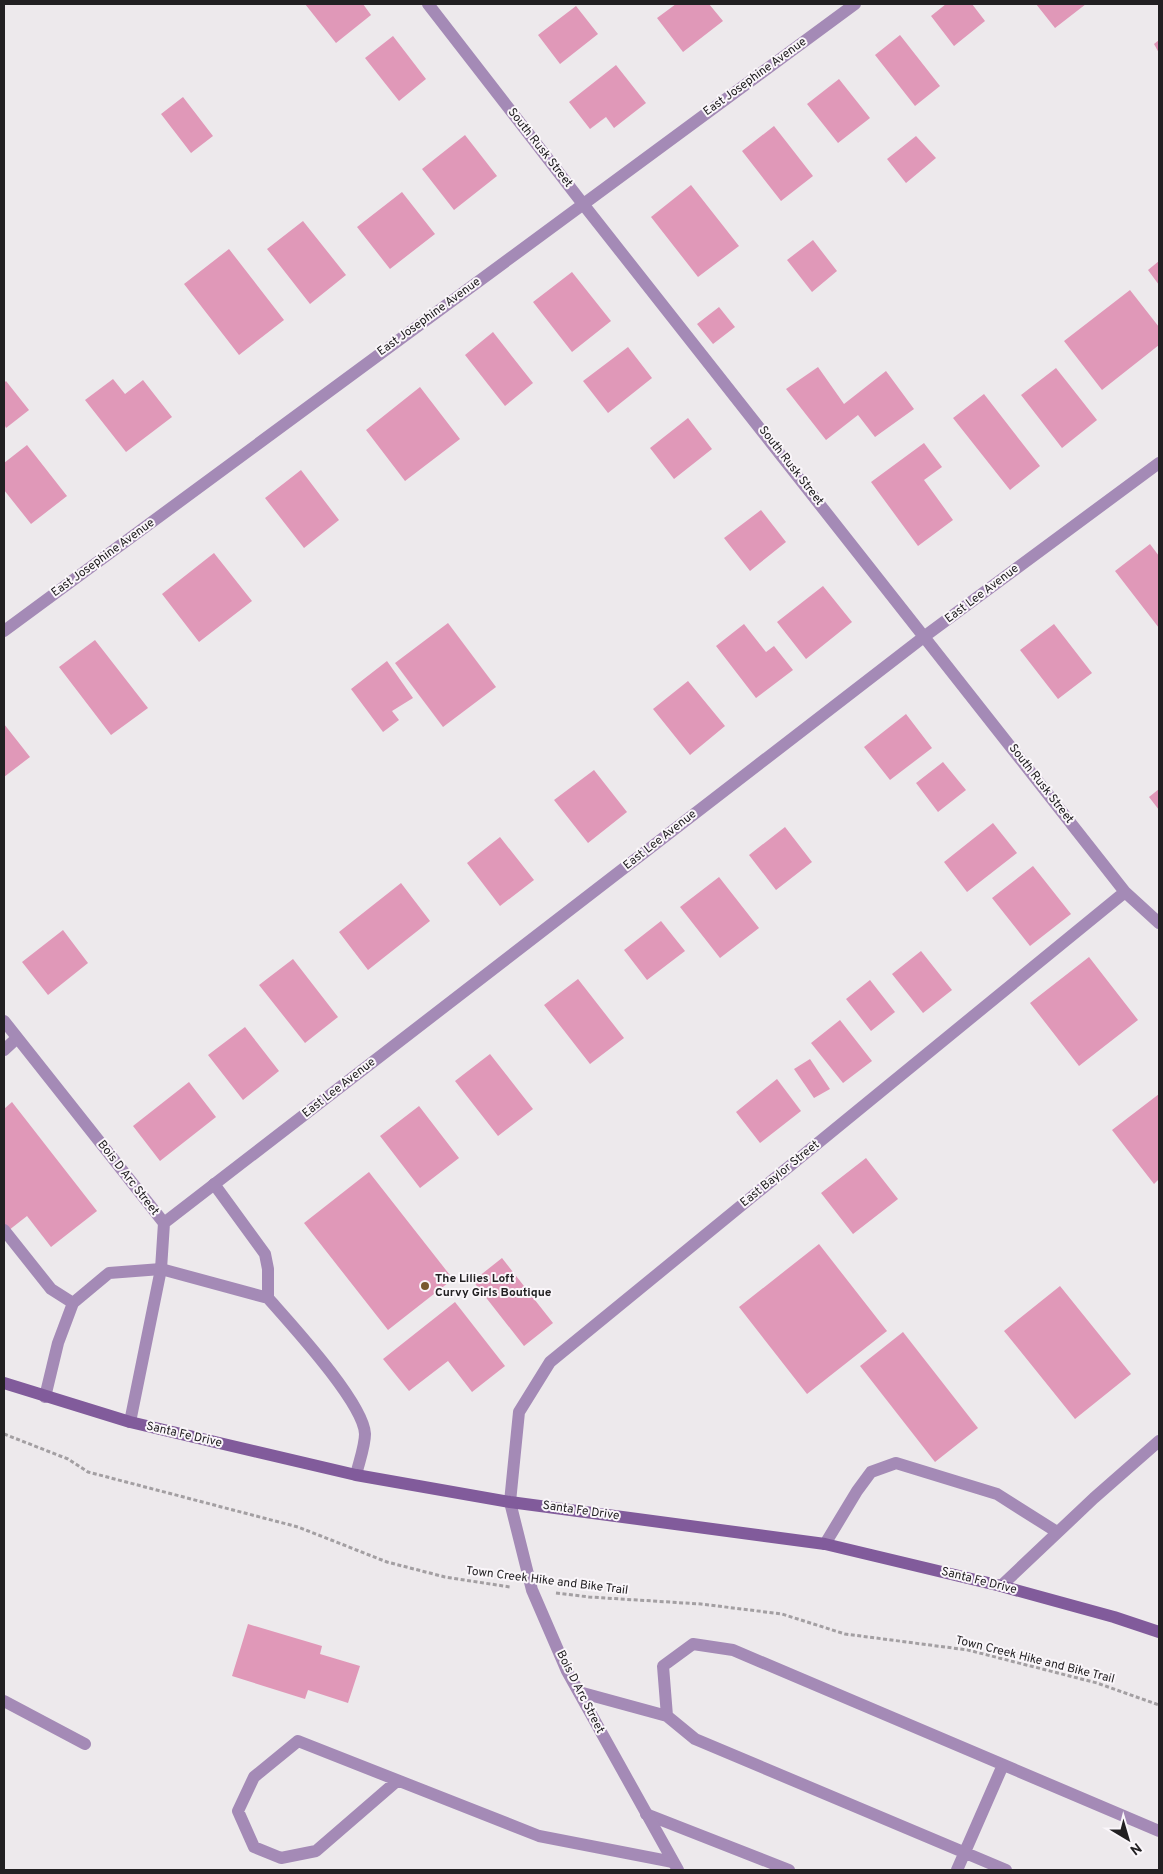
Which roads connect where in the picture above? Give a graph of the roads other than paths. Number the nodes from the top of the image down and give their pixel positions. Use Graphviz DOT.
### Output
graph roads {
  1 [pos="428,4"];
  2 [pos="855,4"];
  3 [pos="583,204"];
  4 [pos="1159,462"];
  5 [pos="4,631"];
  6 [pos="925,636"];
  7 [pos="1125,892"];
  8 [pos="1159,923"];
  9 [pos="4,1021"];
  10 [pos="17,1038"];
  11 [pos="4,1050"];
  12 [pos="214,1184"];
  13 [pos="164,1223"];
  14 [pos="4,1230"];
  15 [pos="162,1269"];
  16 [pos="268,1298"];
  17 [pos="73,1303"];
  18 [pos="4,1384"];
  19 [pos="45,1397"];
  20 [pos="130,1422"];
  21 [pos="1159,1441"];
  22 [pos="356,1475"];
  23 [pos="510,1502"];
  24 [pos="1057,1532"];
  25 [pos="825,1544"];
  26 [pos="1001,1586"];
  27 [pos="1159,1632"];
  28 [pos="578,1692"];
  29 [pos="4,1701"];
  30 [pos="667,1716"];
  31 [pos="86,1744"];
  32 [pos="1003,1765"];
  33 [pos="397,1781"];
  34 [pos="646,1814"];
  35 [pos="1159,1831"];
  36 [pos="965,1853"];
  37 [pos="675,1866"];
  38 [pos="788,1870"];
  39 [pos="957,1870"];
  40 [pos="1006,1870"];
  1 -- 3 [label="street, South Rusk Street"];
  2 -- 3 [label="street, East Josephine Avenue"];
  3 -- 5 [label="street, East Josephine Avenue"];
  3 -- 6 [label="street, South Rusk Street"];
  4 -- 6 [label="street, East Lee Avenue"];
  6 -- 7 [label="street, South Rusk Street"];
  6 -- 12 [label="street, East Lee Avenue"];
  7 -- 8 [label="street, South Rusk Street"];
  7 -- 23 [label="street, East Baylor Street"];
  9 -- 10 [label="street, Bois D Arc Street"];
  10 -- 11 [label="street"];
  10 -- 13 [label="street, Bois D Arc Street"];
  12 -- 13 [label="street, East Lee Avenue"];
  12 -- 16 [label="street"];
  13 -- 15 [label="street, Bois D Arc Street"];
  14 -- 17 [label="street"];
  15 -- 16 [label="street"];
  15 -- 17 [label="street"];
  15 -- 20 [label="street, Bois D Arc Street"];
  16 -- 22 [label="street"];
  17 -- 19 [label="street"];
  18 -- 19 [label="street, Santa Fe Drive"];
  19 -- 20 [label="street, Santa Fe Drive"];
  20 -- 22 [label="street, Santa Fe Drive"];
  21 -- 24 [label="street"];
  22 -- 23 [label="street, Santa Fe Drive"];
  23 -- 25 [label="street, Santa Fe Drive"];
  23 -- 28 [label="street, Bois D Arc Street"];
  24 -- 25 [label="street"];
  24 -- 26 [label="street"];
  25 -- 26 [label="street, Santa Fe Drive"];
  26 -- 27 [label="street, Santa Fe Drive"];
  28 -- 30 [label="street"];
  28 -- 34 [label="street, Bois D Arc Street"];
  29 -- 31 [label="street"];
  30 -- 32 [label="street"];
  30 -- 36 [label="street"];
  32 -- 35 [label="street"];
  32 -- 36 [label="street"];
  33 -- 33 [label="street"];
  33 -- 37 [label="street"];
  34 -- 37 [label="street, Bois D Arc Street"];
  34 -- 38 [label="street"];
  36 -- 39 [label="street"];
  36 -- 40 [label="street"];
}
